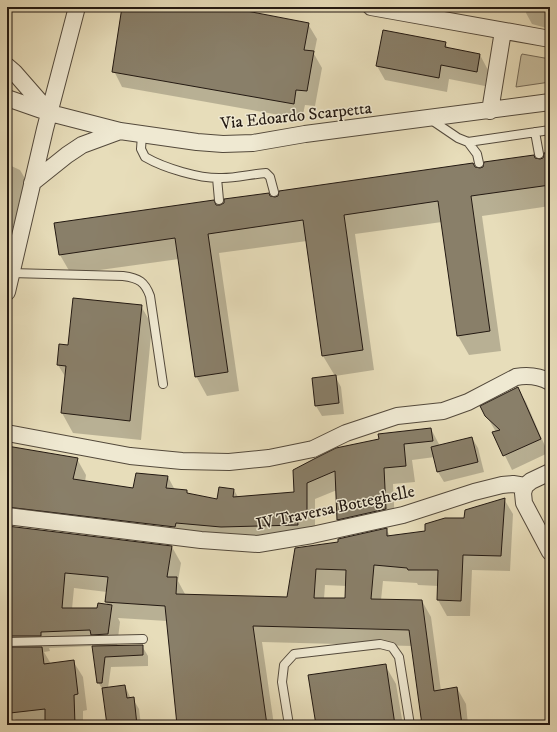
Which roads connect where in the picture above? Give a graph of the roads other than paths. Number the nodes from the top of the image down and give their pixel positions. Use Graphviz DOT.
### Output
graph roads {
  1 [pos="77,7"];
  2 [pos="371,7"];
  3 [pos="503,31"];
  4 [pos="550,39"];
  5 [pos="7,66"];
  6 [pos="7,98"];
  7 [pos="550,102"];
  8 [pos="490,111"];
  9 [pos="50,113"];
  10 [pos="430,119"];
  11 [pos="550,130"];
  12 [pos="120,131"];
  13 [pos="535,132"];
  14 [pos="142,135"];
  15 [pos="468,142"];
  16 [pos="538,154"];
  17 [pos="480,163"];
  18 [pos="217,178"];
  19 [pos="32,183"];
  20 [pos="274,192"];
  21 [pos="219,200"];
  22 [pos="11,273"];
  23 [pos="7,292"];
  24 [pos="550,382"];
  25 [pos="163,384"];
  26 [pos="7,433"];
  27 [pos="550,472"];
  28 [pos="525,486"];
  29 [pos="7,516"];
  30 [pos="550,552"];
  31 [pos="144,639"];
  32 [pos="7,642"];
  33 [pos="289,725"];
  34 [pos="410,725"];
  1 -- 9 [label="street"];
  2 -- 3 [label="street"];
  3 -- 4 [label="street"];
  3 -- 8 [label="street"];
  5 -- 9 [label="street"];
  6 -- 9 [label="street, Via Edoardo Scarpetta"];
  7 -- 8 [label="street, Via Edoardo Scarpetta"];
  8 -- 10 [label="street, Via Edoardo Scarpetta"];
  9 -- 12 [label="street, Via Edoardo Scarpetta"];
  9 -- 19 [label="street"];
  10 -- 14 [label="street, Via Edoardo Scarpetta"];
  10 -- 15 [label="lane"];
  11 -- 13 [label="lane"];
  12 -- 14 [label="street, Via Edoardo Scarpetta"];
  12 -- 19 [label="street"];
  13 -- 15 [label="lane"];
  13 -- 16 [label="lane"];
  14 -- 18 [label="lane"];
  15 -- 17 [label="lane"];
  18 -- 20 [label="lane"];
  18 -- 21 [label="lane"];
  19 -- 22 [label="street"];
  22 -- 23 [label="street"];
  22 -- 25 [label="lane"];
  24 -- 26 [label="street"];
  27 -- 28 [label="street"];
  28 -- 29 [label="street, IV Traversa Botteghelle"];
  28 -- 30 [label="street"];
  31 -- 32 [label="lane"];
  33 -- 34 [label="lane"];
}
